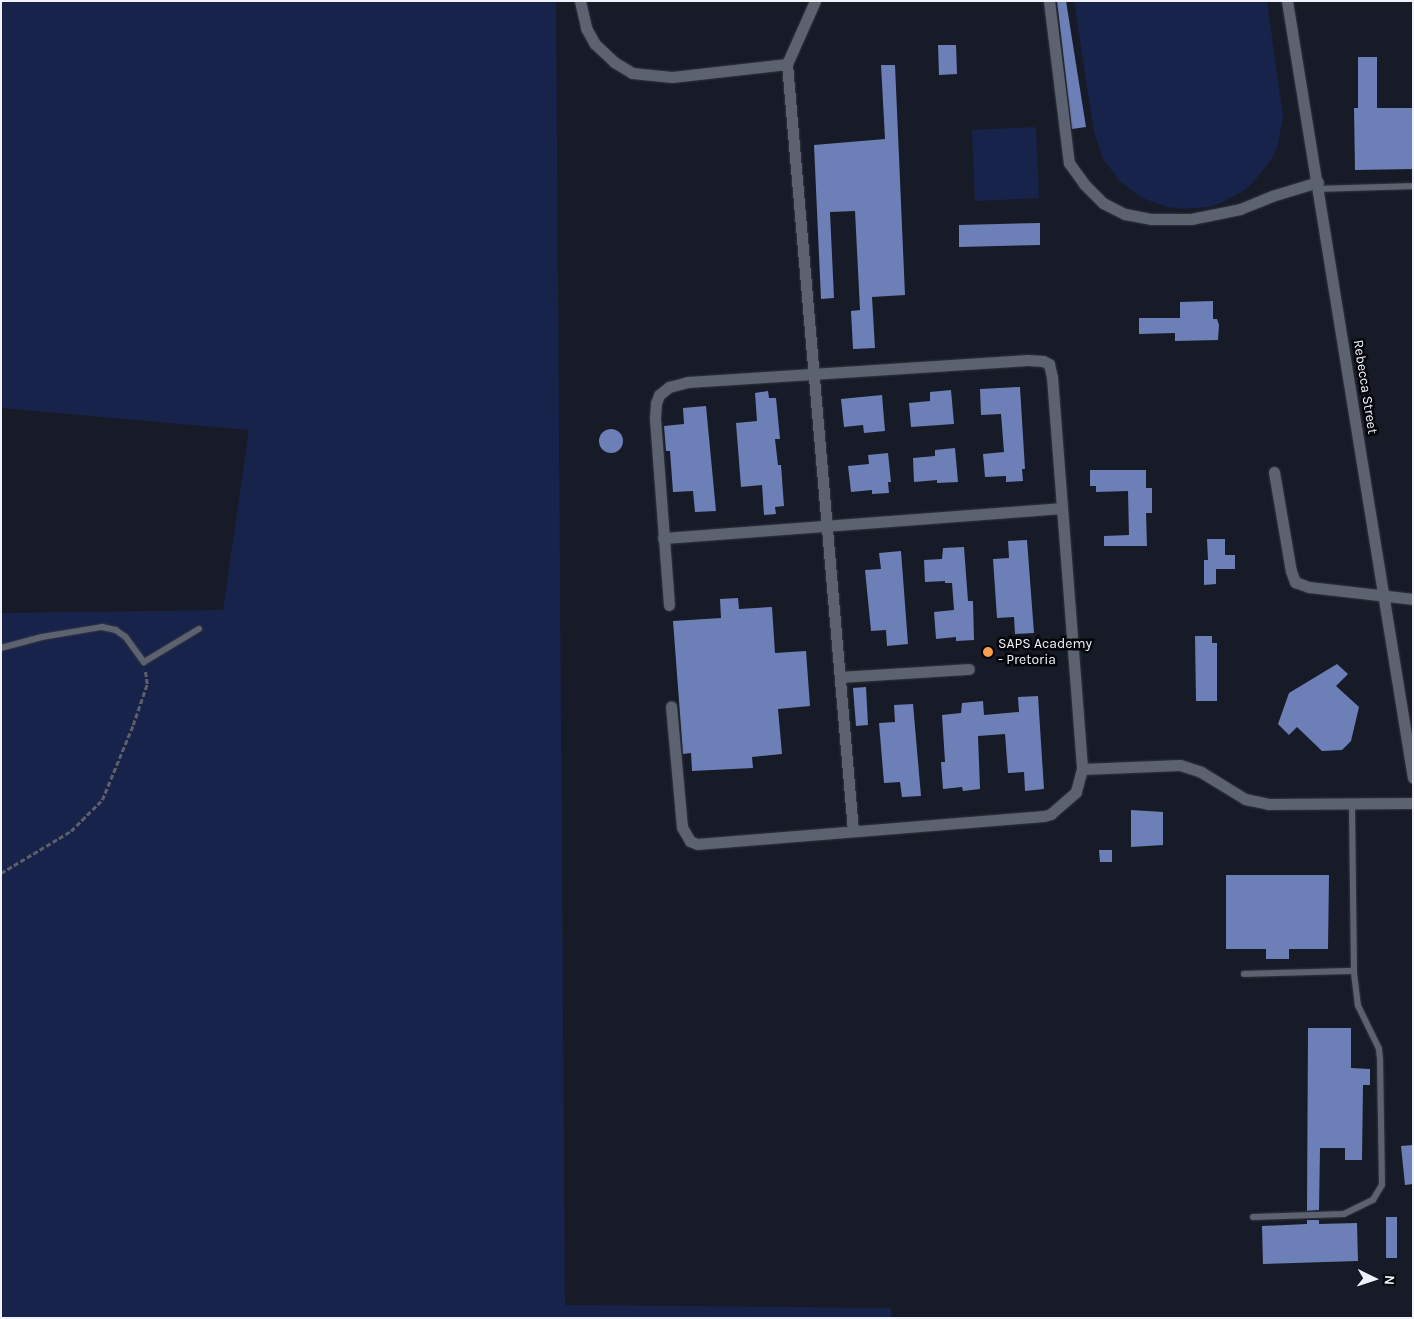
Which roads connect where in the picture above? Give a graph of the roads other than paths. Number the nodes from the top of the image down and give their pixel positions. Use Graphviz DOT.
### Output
graph roads {
  1 [pos="580,1"];
  2 [pos="815,1"];
  3 [pos="1049,1"];
  4 [pos="1287,1"];
  5 [pos="787,64"];
  6 [pos="1318,185"];
  7 [pos="1413,186"];
  8 [pos="815,375"];
  9 [pos="1274,472"];
  10 [pos="1060,508"];
  11 [pos="828,524"];
  12 [pos="664,538"];
  13 [pos="1383,597"];
  14 [pos="1413,599"];
  15 [pos="669,606"];
  16 [pos="199,629"];
  17 [pos="1,648"];
  18 [pos="969,669"];
  19 [pos="841,677"];
  20 [pos="671,706"];
  21 [pos="1082,769"];
  22 [pos="1413,778"];
  23 [pos="1413,803"];
  24 [pos="1352,804"];
  25 [pos="853,830"];
  26 [pos="1354,971"];
  27 [pos="1244,974"];
  28 [pos="1253,1217"];
  1 -- 5 [label="street"];
  2 -- 5 [label="street"];
  3 -- 6 [label="street"];
  4 -- 6 [label="street, Rebecca Street"];
  5 -- 8 [label="street"];
  6 -- 7 [label="lane"];
  6 -- 13 [label="street, Rebecca Street"];
  8 -- 10 [label="street"];
  8 -- 11 [label="street"];
  8 -- 12 [label="street"];
  9 -- 13 [label="street"];
  10 -- 11 [label="street"];
  10 -- 21 [label="street"];
  11 -- 12 [label="street"];
  11 -- 19 [label="street"];
  12 -- 15 [label="street"];
  13 -- 14 [label="street"];
  13 -- 22 [label="street, Rebecca Street"];
  16 -- 17 [label="lane"];
  18 -- 19 [label="street"];
  19 -- 25 [label="street"];
  20 -- 25 [label="street"];
  21 -- 24 [label="street"];
  21 -- 25 [label="street"];
  23 -- 24 [label="street"];
  24 -- 26 [label="lane"];
  26 -- 27 [label="lane"];
  26 -- 28 [label="lane"];
}
